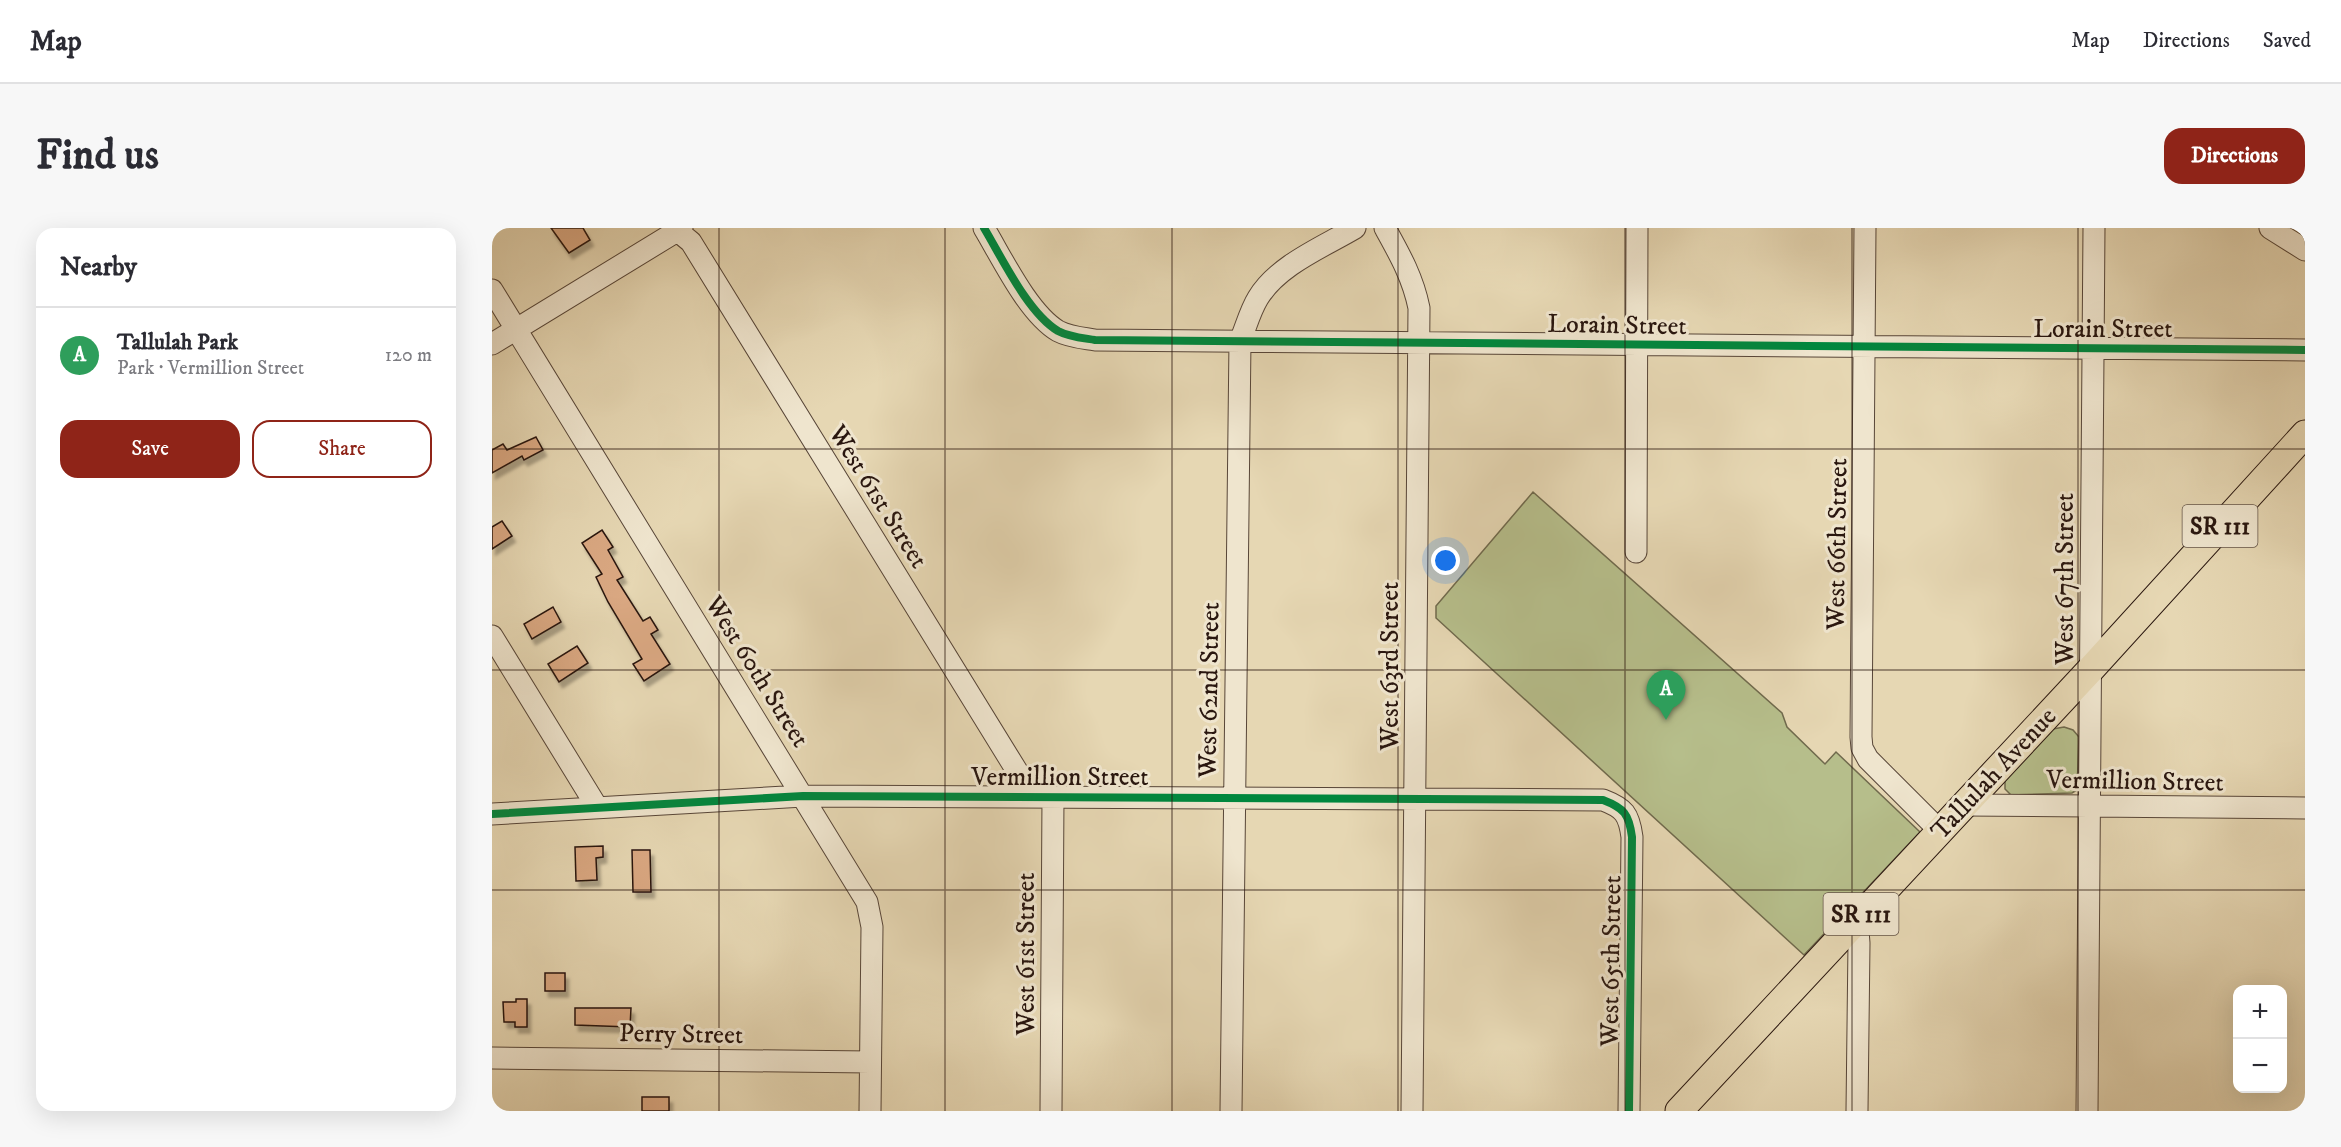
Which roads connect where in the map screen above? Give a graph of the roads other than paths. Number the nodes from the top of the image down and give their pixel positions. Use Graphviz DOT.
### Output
graph roads {
  1 [pos="984,228"];
  2 [pos="1355,228"];
  3 [pos="1385,228"];
  4 [pos="1637,228"];
  5 [pos="1866,228"];
  6 [pos="2094,228"];
  7 [pos="2270,228"];
  8 [pos="678,229"];
  9 [pos="2305,250"];
  10 [pos="492,290"];
  11 [pos="516,328"];
  12 [pos="1240,341"];
  13 [pos="1418,343"];
  14 [pos="492,344"];
  15 [pos="1635,346"];
  16 [pos="1864,346"];
  17 [pos="2093,349"];
  18 [pos="2305,350"];
  19 [pos="2305,434"];
  20 [pos="1635,552"];
  21 [pos="492,636"];
  22 [pos="2091,669"];
  23 [pos="803,795"];
  24 [pos="1043,797"];
  25 [pos="1234,798"];
  26 [pos="1415,800"];
  27 [pos="1964,805"];
  28 [pos="2090,806"];
  29 [pos="597,807"];
  30 [pos="2305,808"];
  31 [pos="1625,812"];
  32 [pos="492,814"];
  33 [pos="1940,830"];
  34 [pos="1857,919"];
  35 [pos="492,1058"];
  36 [pos="870,1062"];
  37 [pos="870,1111"];
  38 [pos="1051,1111"];
  39 [pos="1231,1111"];
  40 [pos="1412,1111"];
  41 [pos="1629,1111"];
  42 [pos="1679,1111"];
  43 [pos="1857,1111"];
  44 [pos="2087,1111"];
  1 -- 12 [label="street, Lorain Street"];
  2 -- 12 [label="street"];
  3 -- 13 [label="street, West 63rd Street"];
  4 -- 15 [label="street"];
  5 -- 16 [label="street, West 66th Street"];
  6 -- 17 [label="street, West 67th Street"];
  7 -- 9 [label="street"];
  8 -- 11 [label="street"];
  8 -- 24 [label="street, West 61st Street"];
  10 -- 11 [label="street, West 60th Street"];
  11 -- 14 [label="street"];
  11 -- 23 [label="street, West 60th Street"];
  12 -- 13 [label="street, Lorain Street"];
  12 -- 25 [label="street, West 62nd Street"];
  13 -- 15 [label="street, Lorain Street"];
  13 -- 26 [label="street, West 63rd Street"];
  15 -- 16 [label="street, Lorain Street"];
  15 -- 20 [label="street"];
  16 -- 17 [label="street, Lorain Street"];
  16 -- 33 [label="street, West 66th Street"];
  17 -- 18 [label="street, Lorain Street"];
  17 -- 22 [label="street, West 67th Street"];
  19 -- 22 [label="main road, Tallulah Avenue / SR 111"];
  21 -- 29 [label="street"];
  22 -- 27 [label="main road, Tallulah Avenue / SR 111"];
  22 -- 28 [label="street, West 67th Street"];
  23 -- 24 [label="street, Vermillion Street"];
  23 -- 29 [label="street, Vermillion Street"];
  23 -- 36 [label="street, West 60th Street"];
  24 -- 25 [label="street, Vermillion Street"];
  24 -- 38 [label="street, West 61st Street"];
  25 -- 26 [label="street, Vermillion Street"];
  25 -- 39 [label="street, West 62nd Street"];
  26 -- 31 [label="street, Vermillion Street"];
  26 -- 40 [label="street, West 63rd Street"];
  27 -- 28 [label="street, Vermillion Street"];
  27 -- 33 [label="main road, Tallulah Avenue / SR 111"];
  28 -- 30 [label="street, Vermillion Street"];
  28 -- 44 [label="street, West 67th Street"];
  29 -- 32 [label="street, Vermillion Street"];
  31 -- 41 [label="street, West 65th Street"];
  33 -- 34 [label="main road, Tallulah Avenue / SR 111"];
  34 -- 42 [label="main road, Tallulah Avenue / SR 111"];
  34 -- 43 [label="street"];
  35 -- 36 [label="street, Perry Street"];
  36 -- 37 [label="street, West 60th Street"];
}
